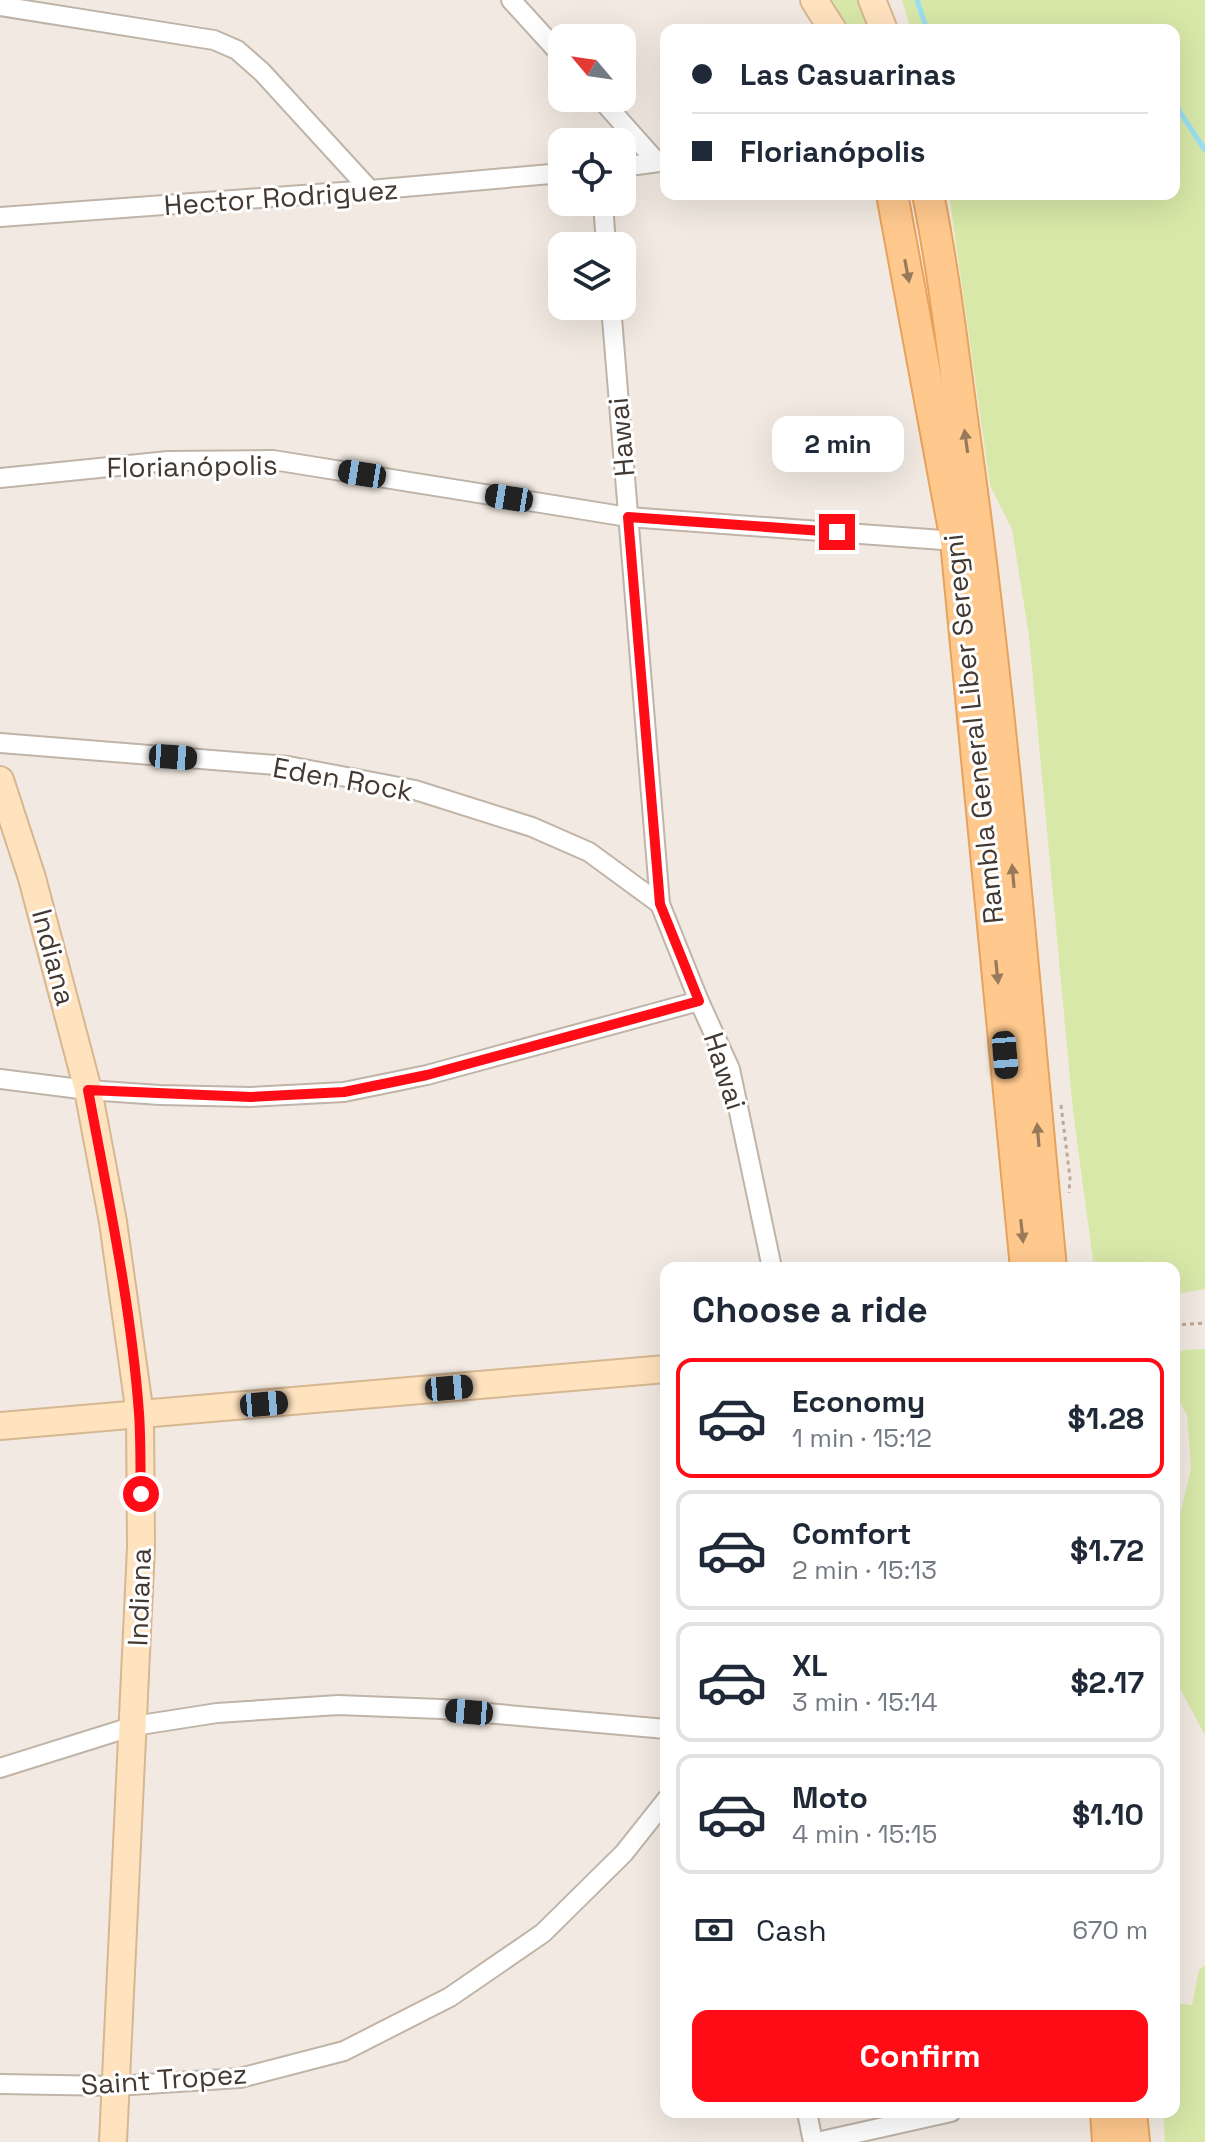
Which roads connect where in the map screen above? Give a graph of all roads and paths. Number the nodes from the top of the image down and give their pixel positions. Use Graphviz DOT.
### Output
graph roads {
  1 [pos="511,0"];
  2 [pos="814,0"];
  3 [pos="872,0"];
  4 [pos="0,6"];
  5 [pos="829,24"];
  6 [pos="882,24"];
  7 [pos="548,41"];
  8 [pos="614,112"];
  9 [pos="660,159"];
  10 [pos="660,161"];
  11 [pos="636,165"];
  12 [pos="548,174"];
  13 [pos="370,190"];
  14 [pos="893,200"];
  15 [pos="929,200"];
  16 [pos="0,217"];
  17 [pos="612,320"];
  18 [pos="0,478"];
  19 [pos="628,517"];
  20 [pos="956,541"];
  21 [pos="0,743"];
  22 [pos="0,780"];
  23 [pos="660,904"];
  24 [pos="699,1001"];
  25 [pos="0,1079"];
  26 [pos="88,1090"];
  27 [pos="771,1262"];
  28 [pos="1025,1262"];
  29 [pos="1050,1262"];
  30 [pos="1205,1323"];
  31 [pos="1180,1325"];
  32 [pos="660,1370"];
  33 [pos="140,1415"];
  34 [pos="0,1426"];
  35 [pos="134,1726"];
  36 [pos="660,1728"];
  37 [pos="0,1768"];
  38 [pos="660,1808"];
  39 [pos="0,2084"];
  40 [pos="115,2086"];
  41 [pos="809,2118"];
  42 [pos="924,2118"];
  43 [pos="1106,2118"];
  44 [pos="1132,2118"];
  45 [pos="113,2142"];
  46 [pos="815,2142"];
  47 [pos="1108,2142"];
  48 [pos="1134,2142"];
  1 -- 7 [label="street"];
  2 -- 5 [label="street"];
  3 -- 6 [label="street"];
  4 -- 13 [label="street"];
  8 -- 9 [label="street"];
  10 -- 11 [label="street"];
  12 -- 13 [label="street, Hector Rodriguez"];
  13 -- 16 [label="street, Hector Rodriguez"];
  14 -- 20 [label="main road, Rambla General Liber Seregni, one-way"];
  29 -- 15 [label="main road, Rambla General Liber Seregni, one-way"];
  17 -- 19 [label="street, Hawai"];
  18 -- 19 [label="street, Florianópolis"];
  19 -- 20 [label="street, Florianópolis"];
  19 -- 23 [label="street, Hawai"];
  20 -- 28 [label="main road, Rambla General Liber Seregni, one-way"];
  21 -- 23 [label="street, Eden Rock"];
  22 -- 26 [label="street, Indiana"];
  23 -- 24 [label="street, Hawai"];
  24 -- 26 [label="street"];
  24 -- 27 [label="street, Hawai"];
  25 -- 26 [label="street"];
  26 -- 33 [label="street, Indiana"];
  30 -- 31 [label="path"];
  32 -- 33 [label="street"];
  33 -- 34 [label="street"];
  33 -- 35 [label="street, Indiana"];
  35 -- 36 [label="street"];
  35 -- 37 [label="street"];
  35 -- 40 [label="street, Indiana"];
  38 -- 40 [label="street, Saint Tropez"];
  39 -- 40 [label="street, Saint Tropez"];
  40 -- 45 [label="street, Indiana"];
  41 -- 46 [label="street"];
  42 -- 46 [label="street"];
  43 -- 47 [label="main road"];
  44 -- 48 [label="main road"];
}
